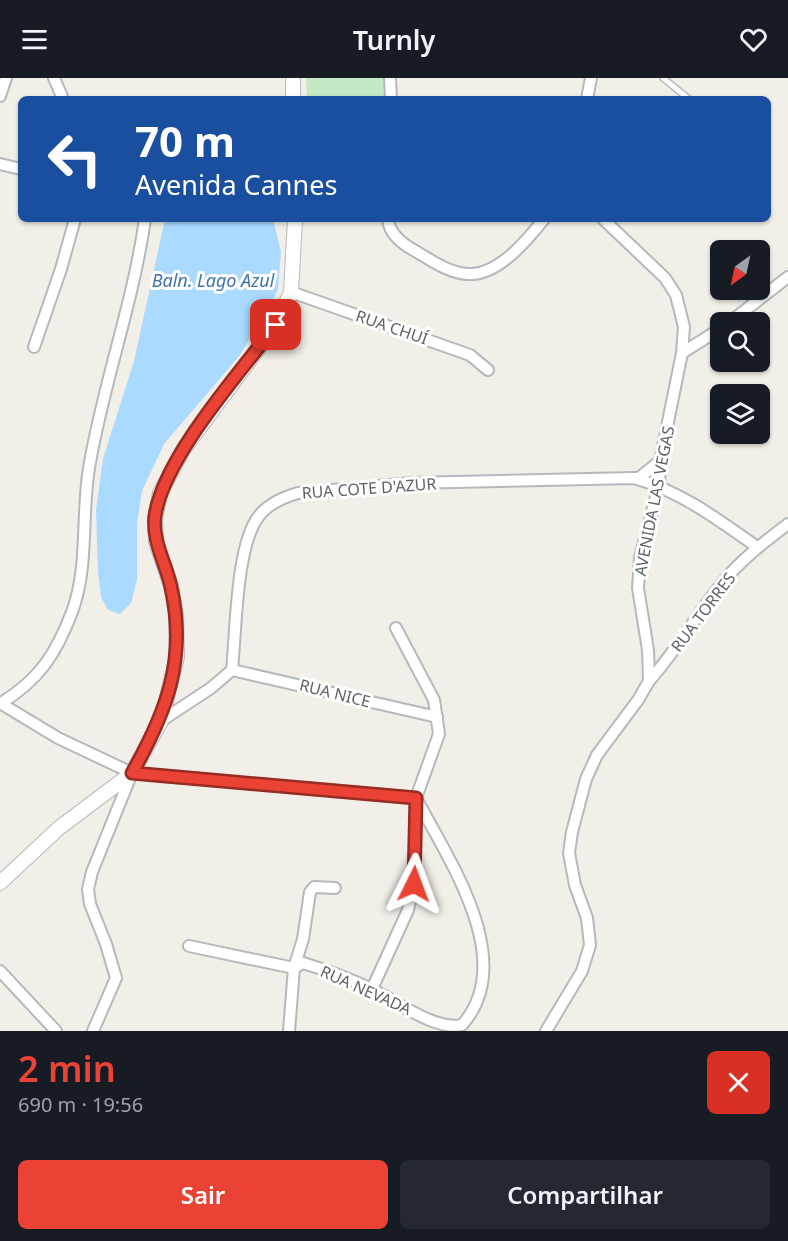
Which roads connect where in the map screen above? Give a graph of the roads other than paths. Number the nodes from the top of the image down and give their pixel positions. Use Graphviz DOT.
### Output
graph roads {
  1 [pos="6,78"];
  2 [pos="54,78"];
  3 [pos="292,78"];
  4 [pos="390,78"];
  5 [pos="591,78"];
  6 [pos="663,78"];
  7 [pos="0,96"];
  8 [pos="62,96"];
  9 [pos="293,96"];
  10 [pos="391,96"];
  11 [pos="588,96"];
  12 [pos="685,96"];
  13 [pos="0,164"];
  14 [pos="18,168"];
  15 [pos="74,222"];
  16 [pos="144,222"];
  17 [pos="295,222"];
  18 [pos="389,222"];
  19 [pos="541,222"];
  20 [pos="606,222"];
  21 [pos="788,277"];
  22 [pos="291,292"];
  23 [pos="743,312"];
  24 [pos="710,335"];
  25 [pos="34,347"];
  26 [pos="682,352"];
  27 [pos="488,370"];
  28 [pos="660,461"];
  29 [pos="634,478"];
  30 [pos="659,485"];
  31 [pos="788,524"];
  32 [pos="757,547"];
  33 [pos="396,628"];
  34 [pos="232,670"];
  35 [pos="648,681"];
  36 [pos="1,703"];
  37 [pos="437,717"];
  38 [pos="160,721"];
  39 [pos="132,773"];
  40 [pos="416,798"];
  41 [pos="0,883"];
  42 [pos="334,888"];
  43 [pos="189,946"];
  44 [pos="294,968"];
  45 [pos="0,971"];
  46 [pos="372,989"];
  47 [pos="56,1031"];
  48 [pos="93,1031"];
  49 [pos="290,1031"];
  50 [pos="546,1031"];
  1 -- 7 [label="street"];
  2 -- 8 [label="street"];
  3 -- 9 [label="street"];
  4 -- 10 [label="street"];
  5 -- 11 [label="street"];
  6 -- 12 [label="lane"];
  13 -- 14 [label="street"];
  15 -- 25 [label="street"];
  16 -- 36 [label="street"];
  17 -- 22 [label="street"];
  18 -- 19 [label="street"];
  20 -- 26 [label="street, AVENIDA LAS VEGAS"];
  21 -- 23 [label="street"];
  22 -- 27 [label="street, RUA CHUÍ"];
  22 -- 38 [label="street"];
  24 -- 26 [label="street"];
  26 -- 28 [label="street, AVENIDA LAS VEGAS"];
  28 -- 29 [label="street"];
  28 -- 30 [label="street, AVENIDA LAS VEGAS"];
  29 -- 30 [label="street, RUA COTE D'AZUR"];
  29 -- 34 [label="street, RUA COTE D'AZUR"];
  30 -- 32 [label="street, RUA COTE D'AZUR"];
  30 -- 35 [label="street, AVENIDA LAS VEGAS"];
  31 -- 32 [label="street, RUA TORRES"];
  32 -- 35 [label="street, RUA TORRES"];
  33 -- 37 [label="street"];
  34 -- 37 [label="street, RUA NICE"];
  34 -- 38 [label="street"];
  35 -- 50 [label="street"];
  36 -- 39 [label="street"];
  37 -- 40 [label="street"];
  38 -- 39 [label="street"];
  39 -- 40 [label="street"];
  39 -- 41 [label="street"];
  39 -- 48 [label="street"];
  40 -- 46 [label="street"];
  40 -- 46 [label="street, RUA NEVADA"];
  42 -- 44 [label="street"];
  43 -- 44 [label="street, RUA NEVADA"];
  44 -- 46 [label="street, RUA NEVADA"];
  44 -- 49 [label="street"];
  45 -- 47 [label="street"];
}
